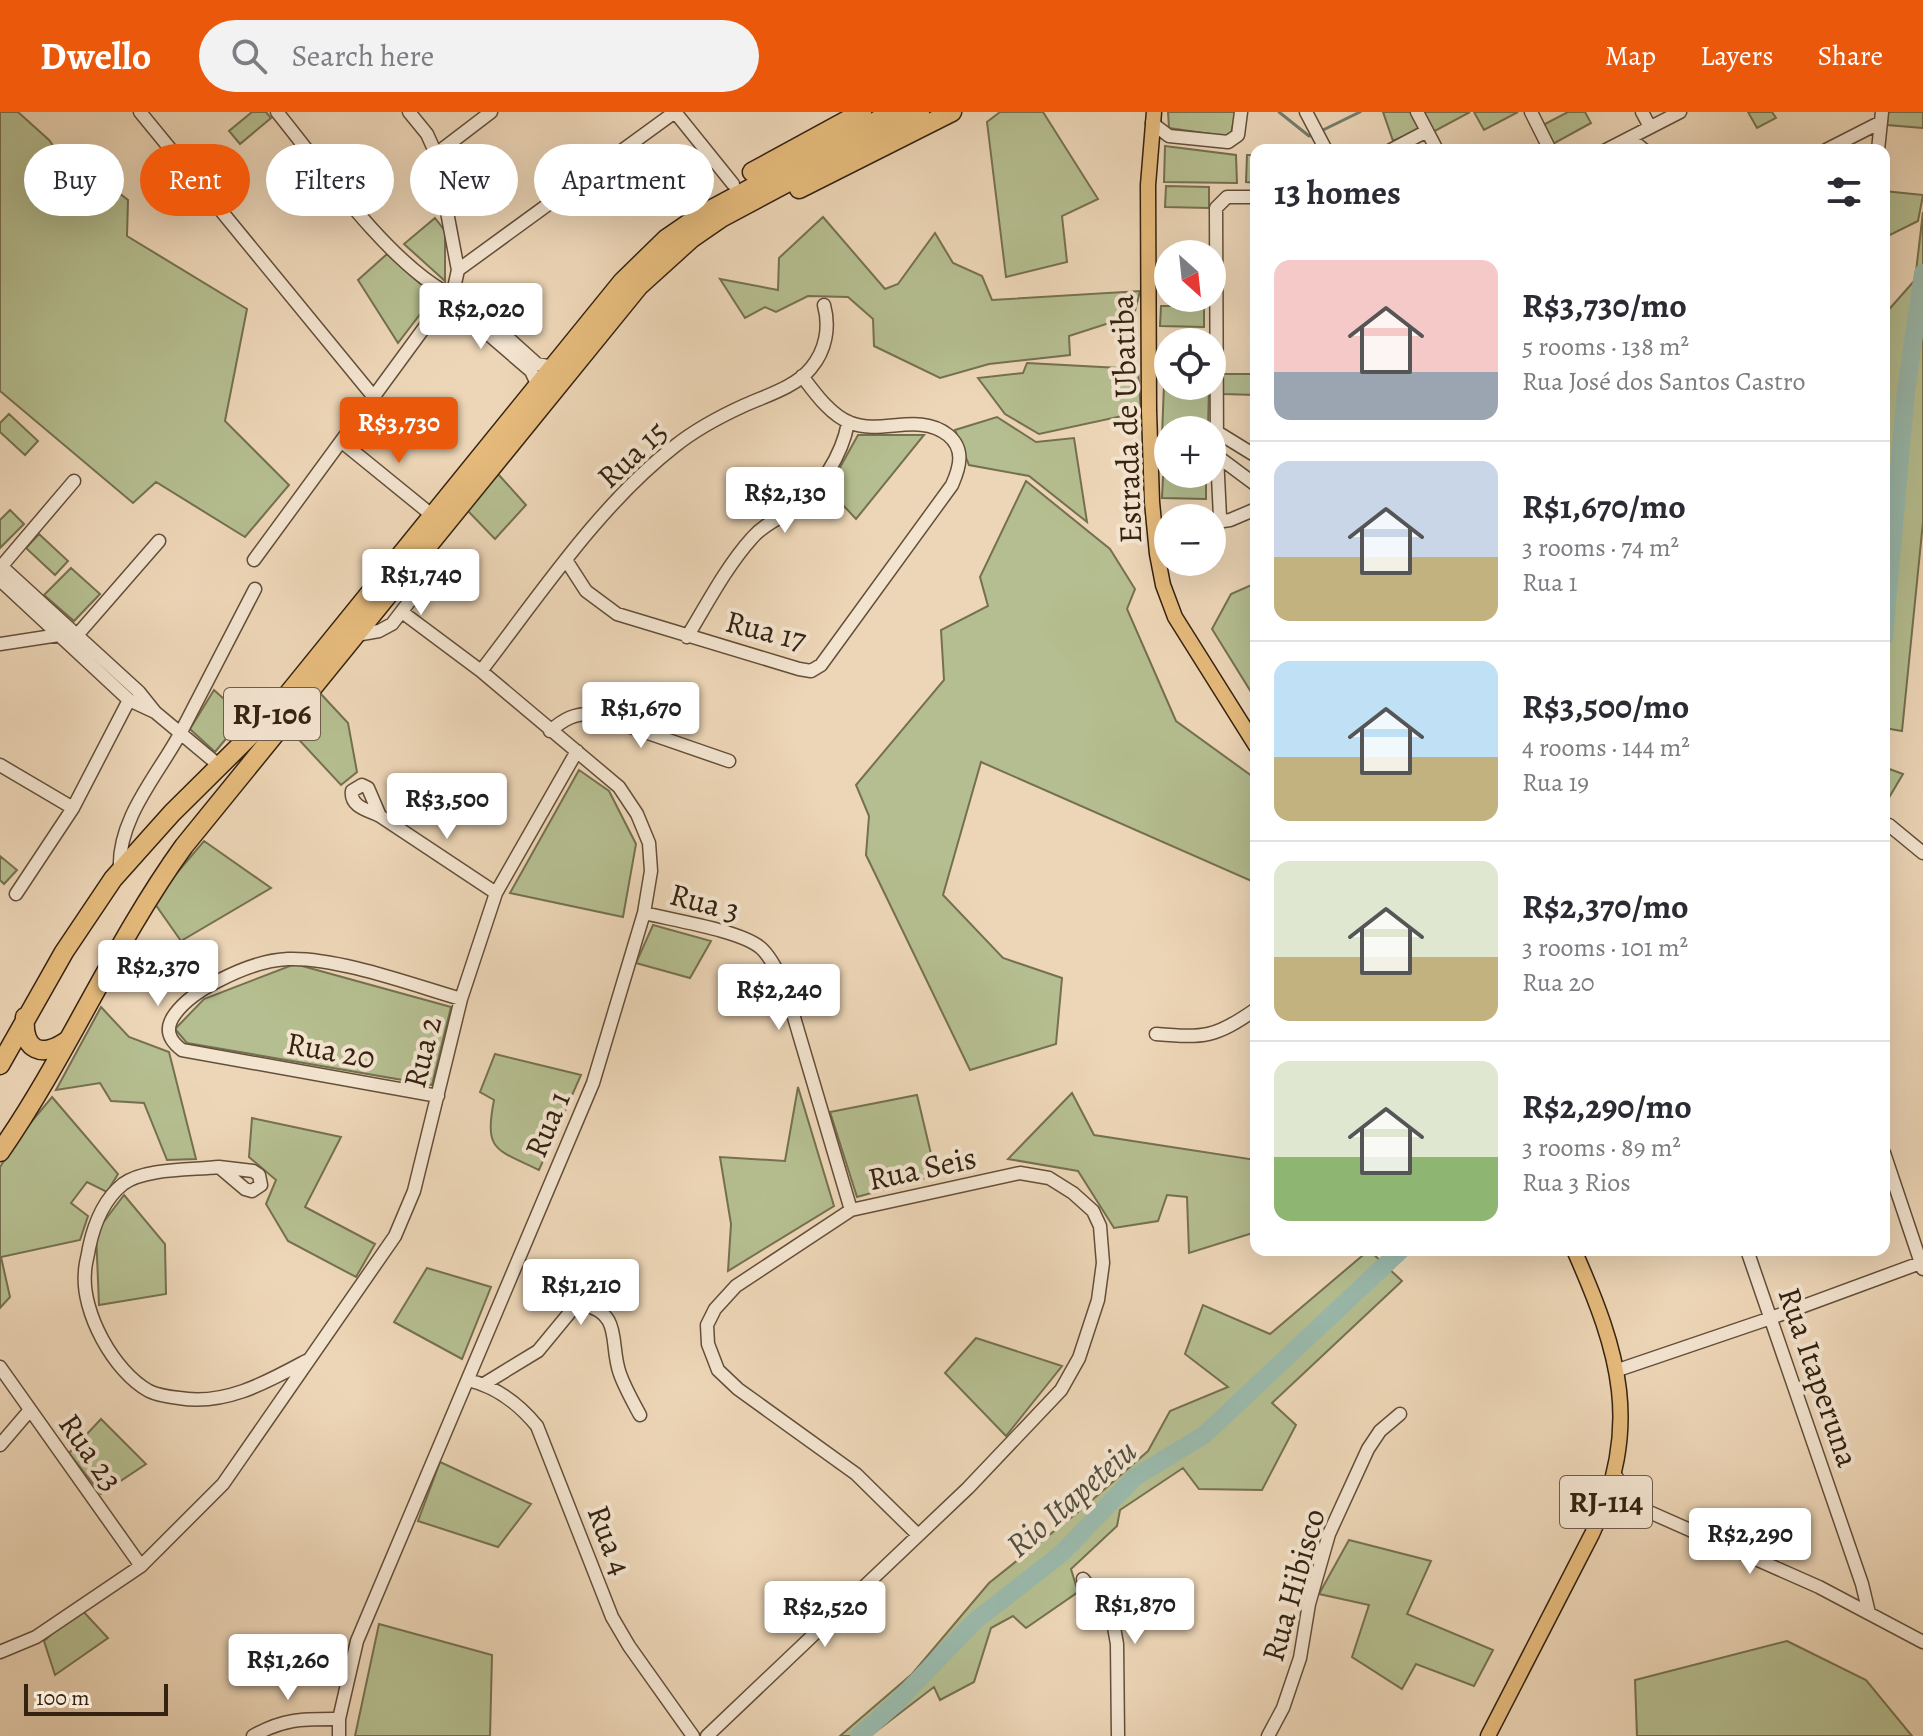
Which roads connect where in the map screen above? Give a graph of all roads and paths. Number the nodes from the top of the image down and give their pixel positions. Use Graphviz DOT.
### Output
graph roads {
  1 [pos="140,112"];
  2 [pos="277,112"];
  3 [pos="409,112"];
  4 [pos="491,112"];
  5 [pos="675,112"];
  6 [pos="862,112"];
  7 [pos="893,112"];
  8 [pos="920,112"];
  9 [pos="952,112"];
  10 [pos="1241,112"];
  11 [pos="1306,112"];
  12 [pos="1417,112"];
  13 [pos="1531,112"];
  14 [pos="1642,112"];
  15 [pos="1680,112"];
  16 [pos="1153,117"];
  17 [pos="1881,117"];
  18 [pos="1650,127"];
  19 [pos="1427,131"];
  20 [pos="1630,138"];
  21 [pos="432,144"];
  22 [pos="449,144"];
  23 [pos="1323,144"];
  24 [pos="1402,144"];
  25 [pos="1434,144"];
  26 [pos="1547,144"];
  27 [pos="1618,144"];
  28 [pos="1637,144"];
  29 [pos="1836,144"];
  30 [pos="1879,144"];
  31 [pos="733,184"];
  32 [pos="1250,197"];
  33 [pos="448,216"];
  34 [pos="678,229"];
  35 [pos="666,260"];
  36 [pos="458,270"];
  37 [pos="450,294"];
  38 [pos="824,305"];
  39 [pos="553,367"];
  40 [pos="802,376"];
  41 [pos="538,386"];
  42 [pos="373,396"];
  43 [pos="1217,416"];
  44 [pos="848,423"];
  45 [pos="1226,438"];
  46 [pos="342,442"];
  47 [pos="1250,452"];
  48 [pos="1226,463"];
  49 [pos="74,481"];
  50 [pos="1250,481"];
  51 [pos="1219,488"];
  52 [pos="1250,512"];
  53 [pos="433,516"];
  54 [pos="159,541"];
  55 [pos="429,545"];
  56 [pos="254,560"];
  57 [pos="566,560"];
  58 [pos="0,570"];
  59 [pos="255,589"];
  60 [pos="402,612"];
  61 [pos="78,634"];
  62 [pos="59,635"];
  63 [pos="356,635"];
  64 [pos="687,637"];
  65 [pos="0,644"];
  66 [pos="481,671"];
  67 [pos="129,700"];
  68 [pos="155,712"];
  69 [pos="550,731"];
  70 [pos="181,732"];
  71 [pos="1250,736"];
  72 [pos="577,751"];
  73 [pos="729,761"];
  74 [pos="0,765"];
  75 [pos="221,767"];
  76 [pos="73,808"];
  77 [pos="380,816"];
  78 [pos="1890,826"];
  79 [pos="1923,853"];
  80 [pos="120,870"];
  81 [pos="496,893"];
  82 [pos="16,894"];
  83 [pos="644,913"];
  84 [pos="461,999"];
  85 [pos="1250,1013"];
  86 [pos="25,1017"];
  87 [pos="1156,1034"];
  88 [pos="68,1040"];
  89 [pos="0,1065"];
  90 [pos="438,1096"];
  91 [pos="0,1152"];
  92 [pos="219,1167"];
  93 [pos="1890,1171"];
  94 [pos="851,1210"];
  95 [pos="1577,1256"];
  96 [pos="1749,1256"];
  97 [pos="1922,1264"];
  98 [pos="1771,1318"];
  99 [pos="309,1359"];
  100 [pos="0,1367"];
  101 [pos="1618,1370"];
  102 [pos="468,1380"];
  103 [pos="484,1384"];
  104 [pos="30,1410"];
  105 [pos="1400,1414"];
  106 [pos="640,1415"];
  107 [pos="0,1445"];
  108 [pos="1615,1475"];
  109 [pos="918,1535"];
  110 [pos="141,1566"];
  111 [pos="1083,1579"];
  112 [pos="1869,1613"];
  113 [pos="1922,1643"];
  114 [pos="0,1652"];
  115 [pos="339,1719"];
  116 [pos="253,1736"];
  117 [pos="339,1736"];
  118 [pos="693,1736"];
  119 [pos="707,1736"];
  120 [pos="1118,1736"];
  121 [pos="1268,1736"];
  122 [pos="1488,1736"];
  1 -- 42 [label="street"];
  2 -- 37 [label="street"];
  3 -- 21 [label="street"];
  4 -- 22 [label="street"];
  5 -- 31 [label="street"];
  5 -- 36 [label="street"];
  6 -- 31 [label="highway"];
  7 -- 34 [label="highway, RJ-106"];
  8 -- 35 [label="highway, RJ-106"];
  9 -- 35 [label="highway"];
  10 -- 16 [label="street"];
  11 -- 23 [label="street"];
  12 -- 19 [label="street"];
  13 -- 26 [label="street"];
  14 -- 18 [label="street"];
  15 -- 18 [label="street"];
  16 -- 71 [label="main road, Estrada de Ubatiba"];
  17 -- 29 [label="street"];
  17 -- 30 [label="street"];
  18 -- 20 [label="street"];
  19 -- 24 [label="street"];
  19 -- 25 [label="street"];
  20 -- 27 [label="street"];
  20 -- 28 [label="street"];
  31 -- 34 [label="highway"];
  32 -- 43 [label="street"];
  33 -- 36 [label="street"];
  34 -- 39 [label="highway, RJ-106"];
  35 -- 55 [label="highway, RJ-106"];
  36 -- 37 [label="street"];
  37 -- 39 [label="street"];
  37 -- 41 [label="street"];
  37 -- 42 [label="street"];
  38 -- 40 [label="street, Rua 15"];
  39 -- 41 [label="highway, RJ-106"];
  40 -- 44 [label="street"];
  40 -- 57 [label="street, Rua 15"];
  41 -- 53 [label="highway, RJ-106"];
  42 -- 46 [label="street"];
  44 -- 64 [label="street"];
  44 -- 64 [label="street, Rua 17"];
  45 -- 47 [label="street"];
  46 -- 53 [label="street"];
  46 -- 56 [label="street"];
  48 -- 50 [label="street"];
  49 -- 58 [label="street"];
  51 -- 52 [label="street"];
  53 -- 75 [label="highway, RJ-106"];
  54 -- 61 [label="street"];
  55 -- 60 [label="street"];
  55 -- 63 [label="highway, RJ-106"];
  57 -- 64 [label="street, Rua 17"];
  57 -- 66 [label="street, Rua 15"];
  58 -- 61 [label="street"];
  58 -- 62 [label="street"];
  59 -- 70 [label="street"];
  60 -- 63 [label="street"];
  60 -- 66 [label="street, Rua 1"];
  61 -- 68 [label="street"];
  62 -- 65 [label="street"];
  62 -- 67 [label="street"];
  63 -- 88 [label="highway, RJ-106"];
  66 -- 69 [label="street, Rua 1"];
  67 -- 68 [label="street"];
  67 -- 76 [label="street"];
  68 -- 70 [label="street"];
  69 -- 72 [label="street, Rua 1"];
  69 -- 73 [label="street"];
  70 -- 75 [label="street"];
  70 -- 80 [label="street"];
  72 -- 81 [label="street, Rua 2"];
  72 -- 83 [label="street, Rua 1"];
  74 -- 76 [label="street"];
  75 -- 80 [label="highway, RJ-106"];
  76 -- 82 [label="street"];
  77 -- 81 [label="street"];
  78 -- 79 [label="street"];
  80 -- 86 [label="highway, RJ-106"];
  81 -- 84 [label="street, Rua 2"];
  83 -- 94 [label="street, Rua 3"];
  83 -- 102 [label="street, Rua 1"];
  84 -- 90 [label="street, Rua 2"];
  84 -- 90 [label="street, Rua 20"];
  85 -- 87 [label="street"];
  86 -- 88 [label="highway"];
  86 -- 89 [label="highway, RJ-106"];
  88 -- 91 [label="highway, RJ-106"];
  90 -- 99 [label="street, Rua 2"];
  92 -- 99 [label="street, Rua 2"];
  93 -- 97 [label="street"];
  94 -- 109 [label="street, Rua Seis"];
  94 -- 109 [label="street, Rua Seis"];
  95 -- 101 [label="main road, RJ-114"];
  96 -- 98 [label="street, Rua Itaperuna"];
  97 -- 98 [label="street"];
  98 -- 101 [label="street"];
  98 -- 112 [label="street, Rua Itaperuna"];
  99 -- 110 [label="street, Rua 2"];
  100 -- 104 [label="street, Rua 23"];
  101 -- 108 [label="main road, RJ-114"];
  102 -- 103 [label="street, Rua 4"];
  102 -- 115 [label="street, Rua 1"];
  103 -- 106 [label="street"];
  103 -- 118 [label="street, Rua 4"];
  104 -- 107 [label="street"];
  104 -- 110 [label="street, Rua 23"];
  105 -- 121 [label="street, Rua Hibisco"];
  108 -- 112 [label="street"];
  108 -- 122 [label="main road, RJ-114"];
  109 -- 119 [label="street, Rua Seis"];
  110 -- 114 [label="street, Rua 2"];
  111 -- 120 [label="street"];
  112 -- 113 [label="street"];
  115 -- 116 [label="street"];
  115 -- 117 [label="street, Rua 1"];
}
